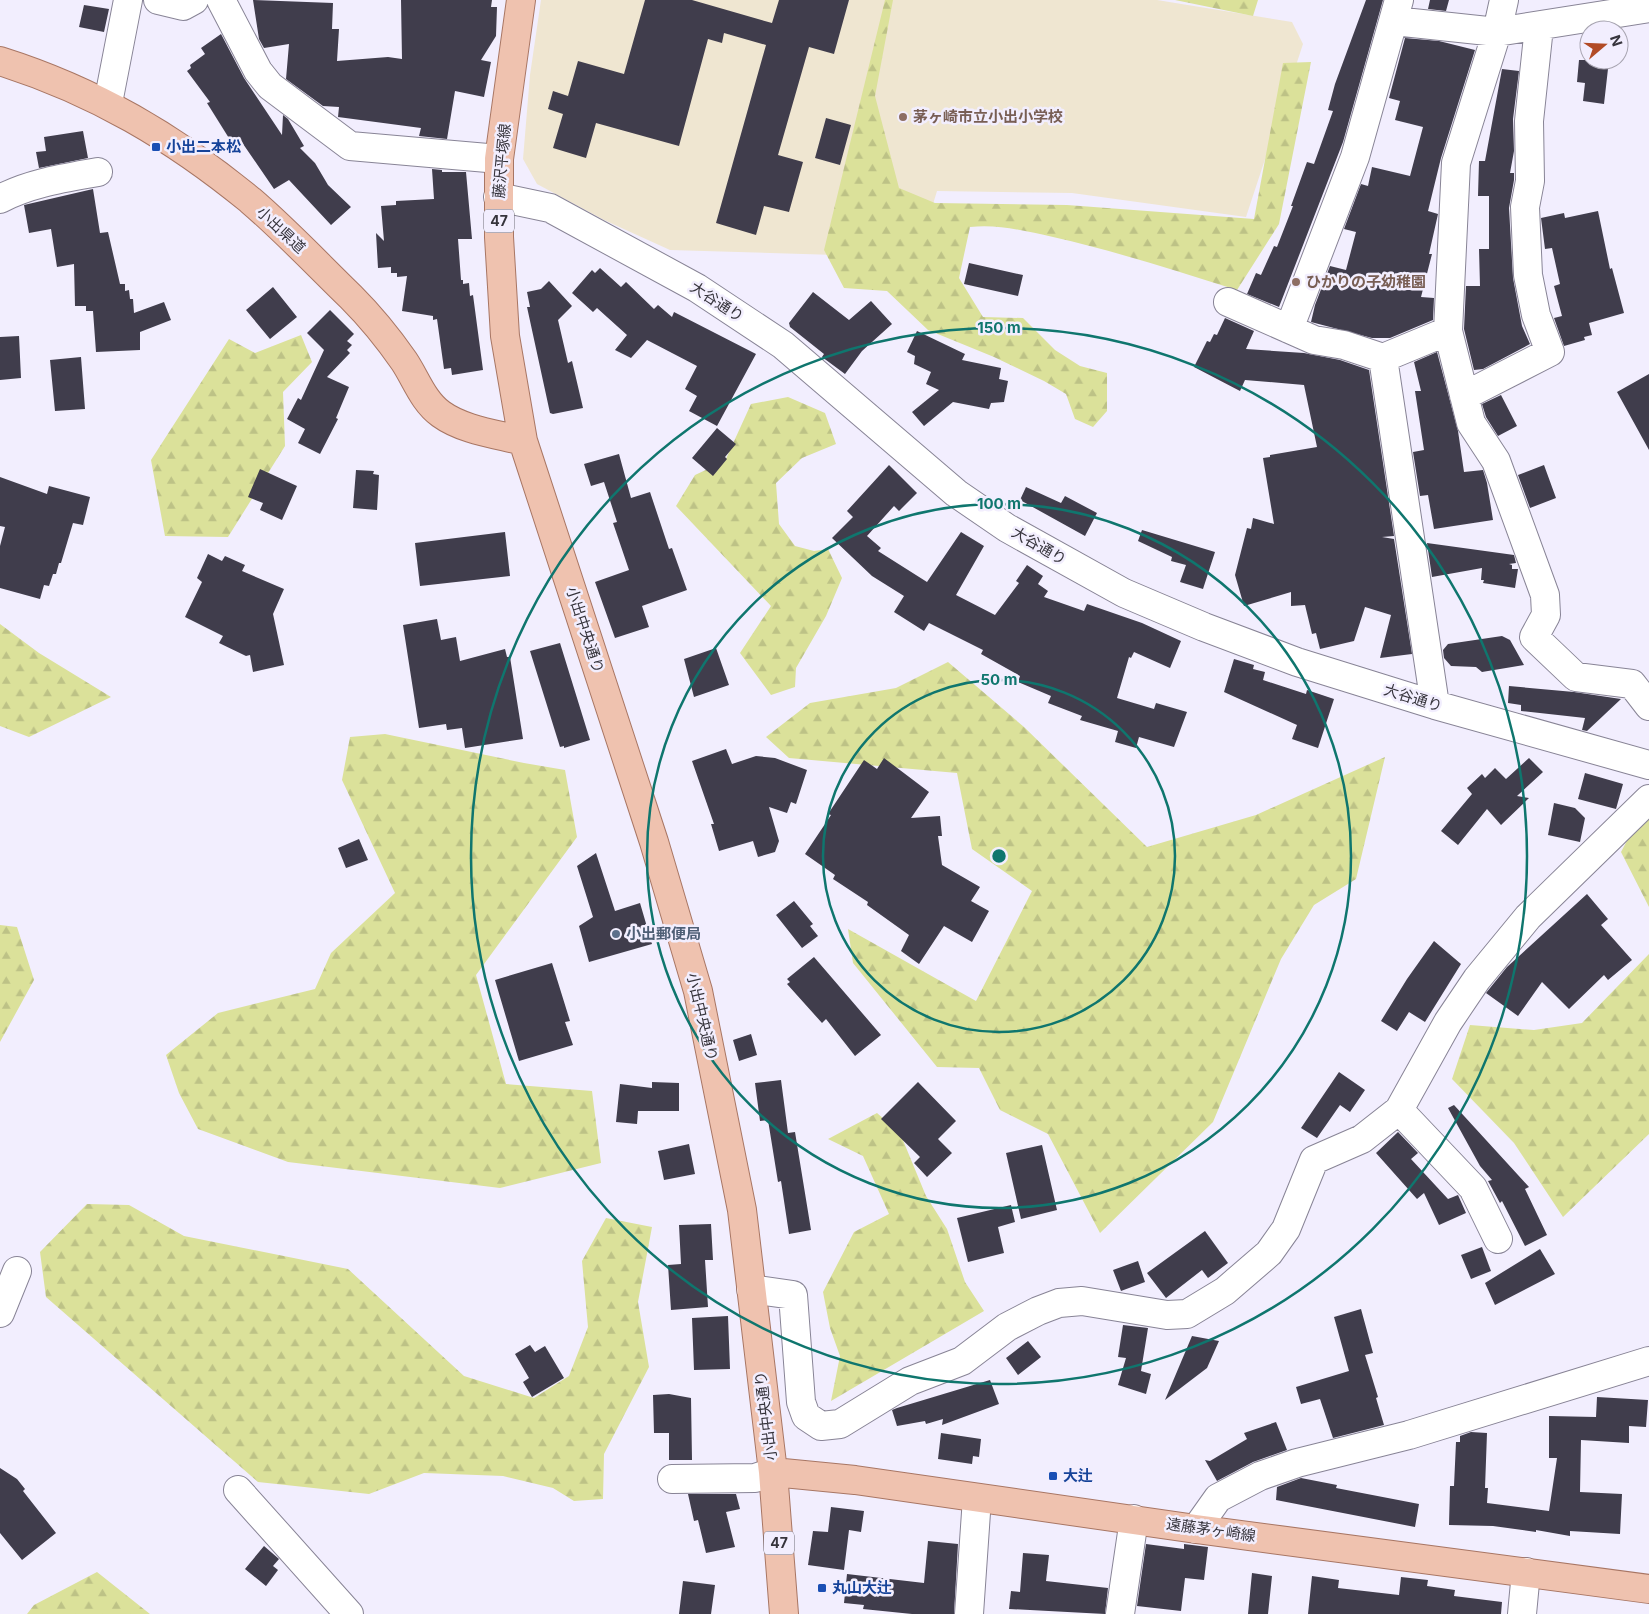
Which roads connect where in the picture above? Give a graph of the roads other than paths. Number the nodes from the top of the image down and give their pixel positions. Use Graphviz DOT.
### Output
graph roads {
  1 [pos="128,0"];
  2 [pos="158,0"];
  3 [pos="194,0"];
  4 [pos="221,0"];
  5 [pos="521,0"];
  6 [pos="1504,0"];
  7 [pos="1649,8"];
  8 [pos="1396,10"];
  9 [pos="1539,27"];
  10 [pos="1497,32"];
  11 [pos="0,61"];
  12 [pos="108,104"];
  13 [pos="499,159"];
  14 [pos="98,172"];
  15 [pos="498,197"];
  16 [pos="0,199"];
  17 [pos="1228,302"];
  18 [pos="1289,329"];
  19 [pos="1448,331"];
  20 [pos="1383,358"];
  21 [pos="1464,396"];
  22 [pos="523,441"];
  23 [pos="1435,705"];
  24 [pos="1649,706"];
  25 [pos="1649,765"];
  26 [pos="1649,799"];
  27 [pos="1400,1110"];
  28 [pos="1498,1239"];
  29 [pos="17,1271"];
  30 [pos="751,1289"];
  31 [pos="0,1313"];
  32 [pos="1649,1361"];
  33 [pos="773,1472"];
  34 [pos="672,1479"];
  35 [pos="238,1490"];
  36 [pos="977,1498"];
  37 [pos="1134,1519"];
  38 [pos="1196,1529"];
  39 [pos="1526,1572"];
  40 [pos="1649,1589"];
  41 [pos="349,1614"];
  42 [pos="784,1614"];
  43 [pos="968,1614"];
  44 [pos="1120,1614"];
  45 [pos="1522,1614"];
  1 -- 12 [label="street"];
  2 -- 3 [label="street"];
  4 -- 13 [label="street"];
  5 -- 13 [label="main road, 藤沢平塚線 / 47"];
  6 -- 10 [label="street"];
  7 -- 9 [label="street"];
  8 -- 10 [label="street"];
  8 -- 18 [label="street"];
  9 -- 10 [label="street"];
  9 -- 21 [label="street"];
  10 -- 19 [label="street"];
  11 -- 12 [label="main road, 小出県道"];
  12 -- 22 [label="main road, 小出県道"];
  13 -- 15 [label="main road, 藤沢平塚線 / 47"];
  14 -- 16 [label="street"];
  15 -- 22 [label="main road, 藤沢平塚線 / 47"];
  15 -- 23 [label="street, 大谷通り"];
  17 -- 18 [label="street"];
  18 -- 20 [label="street"];
  19 -- 20 [label="street"];
  19 -- 21 [label="street"];
  20 -- 23 [label="street"];
  21 -- 24 [label="street"];
  22 -- 30 [label="main road, 小出中央通り / 47"];
  23 -- 25 [label="street, 大谷通り"];
  26 -- 27 [label="street"];
  27 -- 28 [label="street"];
  27 -- 30 [label="street"];
  29 -- 31 [label="street"];
  30 -- 33 [label="main road, 小出中央通り / 47"];
  32 -- 38 [label="street"];
  33 -- 34 [label="street"];
  33 -- 36 [label="main road, 遠藤茅ヶ崎線"];
  33 -- 42 [label="main road, 小出中央通り / 47"];
  35 -- 41 [label="street"];
  36 -- 37 [label="main road, 遠藤茅ヶ崎線"];
  36 -- 43 [label="street"];
  37 -- 38 [label="main road, 遠藤茅ヶ崎線"];
  37 -- 44 [label="street"];
  38 -- 39 [label="main road, 遠藤茅ヶ崎線"];
  39 -- 40 [label="main road, 遠藤茅ヶ崎線"];
  39 -- 45 [label="street"];
}
